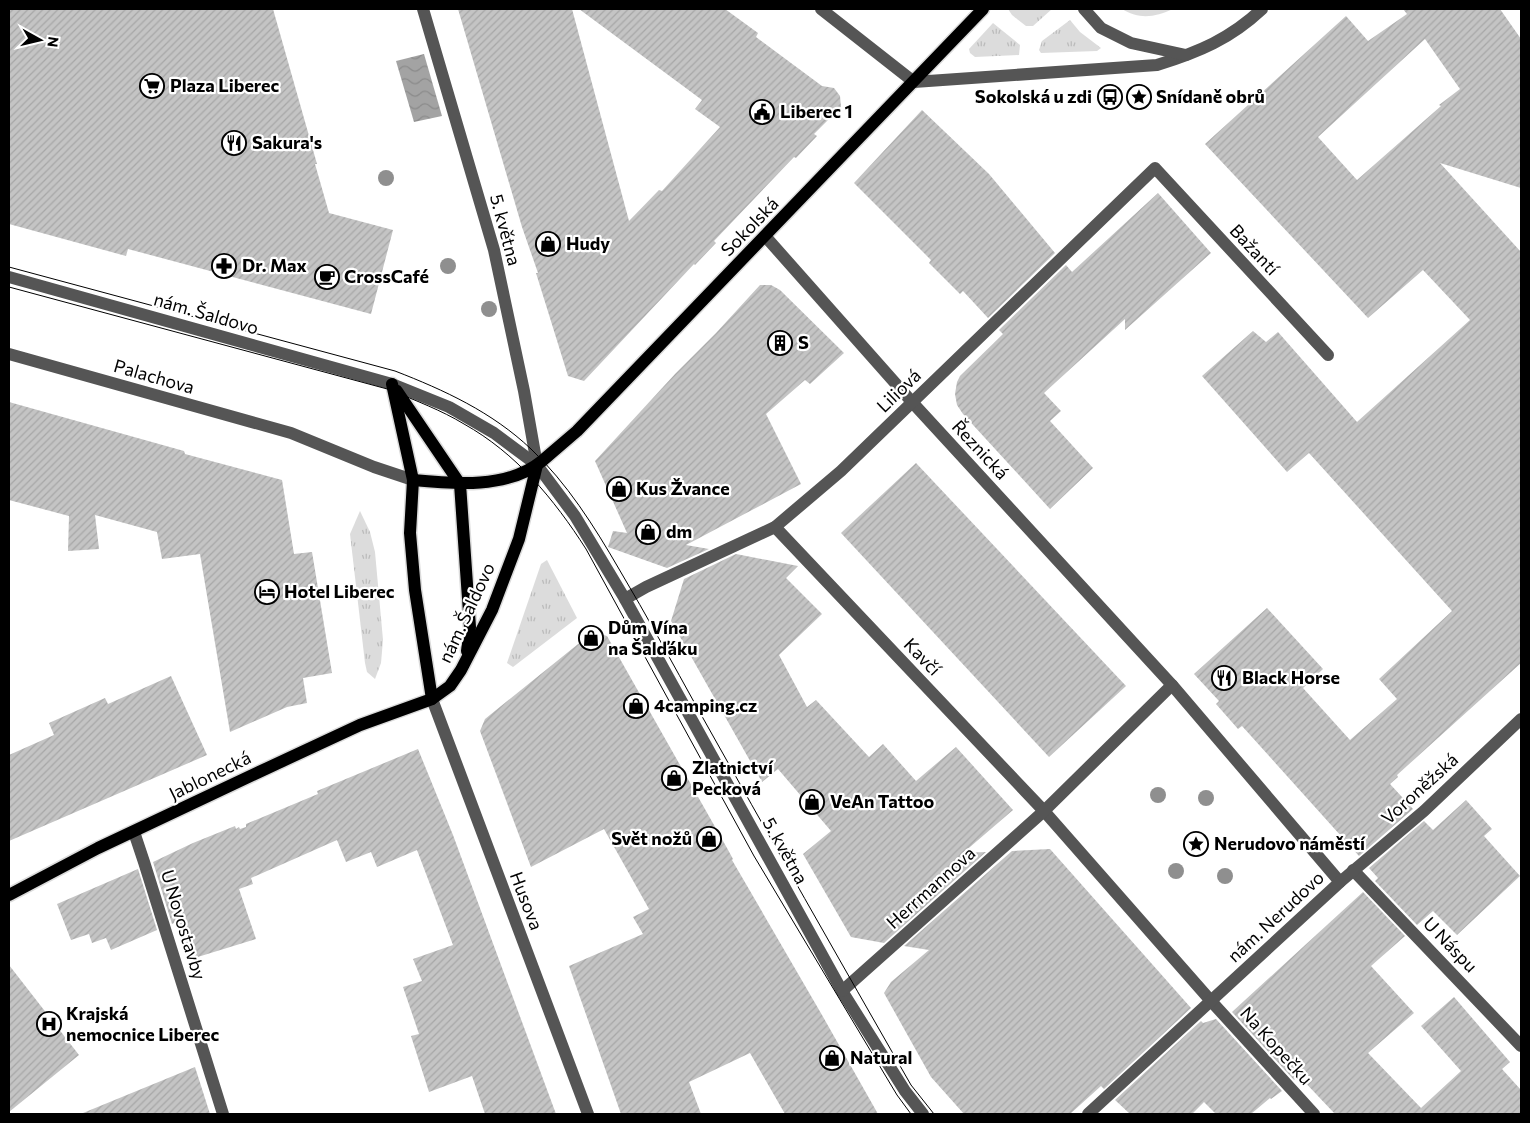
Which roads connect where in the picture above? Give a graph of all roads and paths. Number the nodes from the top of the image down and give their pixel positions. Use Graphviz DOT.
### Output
graph roads {
  1 [pos="423,9"];
  2 [pos="821,9"];
  3 [pos="983,9"];
  4 [pos="1084,9"];
  5 [pos="1262,9"];
  6 [pos="1188,55"];
  7 [pos="914,82"];
  8 [pos="1155,168"];
  9 [pos="765,236"];
  10 [pos="9,277"];
  11 [pos="9,354"];
  12 [pos="1328,355"];
  13 [pos="392,384"];
  14 [pos="912,402"];
  15 [pos="537,465"];
  16 [pos="414,480"];
  17 [pos="460,484"];
  18 [pos="775,527"];
  19 [pos="629,596"];
  20 [pos="462,670"];
  21 [pos="1172,685"];
  22 [pos="432,699"];
  23 [pos="1521,719"];
  24 [pos="1044,811"];
  25 [pos="134,832"];
  26 [pos="1353,870"];
  27 [pos="1340,882"];
  28 [pos="9,895"];
  29 [pos="842,991"];
  30 [pos="1211,1001"];
  31 [pos="1521,1046"];
  32 [pos="223,1114"];
  33 [pos="588,1114"];
  34 [pos="923,1114"];
  35 [pos="1088,1114"];
  36 [pos="1314,1114"];
  1 -- 15 [label="street, 5. května"];
  2 -- 7 [label="street"];
  3 -- 7 [label="main road, Sokolská"];
  4 -- 6 [label="street"];
  5 -- 6 [label="street"];
  6 -- 7 [label="street"];
  7 -- 9 [label="main road, Sokolská"];
  8 -- 12 [label="street, Bažantí"];
  8 -- 14 [label="street, Liliová"];
  9 -- 14 [label="street, Řeznická"];
  9 -- 15 [label="main road, Sokolská"];
  10 -- 13 [label="street, nám. Šaldovo"];
  11 -- 16 [label="street, Palachova"];
  13 -- 15 [label="street, nám. Šaldovo"];
  13 -- 16 [label="main road, nám. Šaldovo"];
  13 -- 17 [label="main road"];
  14 -- 18 [label="street, Liliová"];
  14 -- 21 [label="street, Řeznická"];
  15 -- 17 [label="main road"];
  15 -- 19 [label="street, nám. Šaldovo"];
  15 -- 20 [label="main road, nám. Šaldovo"];
  16 -- 17 [label="main road"];
  16 -- 22 [label="main road, nám. Šaldovo"];
  17 -- 20 [label="main road"];
  18 -- 19 [label="street, Liliová"];
  18 -- 24 [label="street, Kavčí"];
  19 -- 29 [label="street, 5. května"];
  20 -- 22 [label="main road, nám. Šaldovo"];
  21 -- 24 [label="street"];
  21 -- 27 [label="street, nám. Nerudovo"];
  22 -- 25 [label="main road, Jablonecká"];
  22 -- 33 [label="street, Husova"];
  23 -- 26 [label="street, Voroněžská"];
  24 -- 29 [label="street, Herrmannova"];
  24 -- 30 [label="street"];
  25 -- 28 [label="main road, Jablonecká"];
  25 -- 32 [label="street, U Novostavby"];
  26 -- 27 [label="street, Voroněžská"];
  26 -- 31 [label="street, U Náspu"];
  27 -- 30 [label="street, nám. Nerudovo"];
  29 -- 34 [label="street, 5. května"];
  30 -- 35 [label="street"];
  30 -- 36 [label="street, Na Kopečku"];
}
